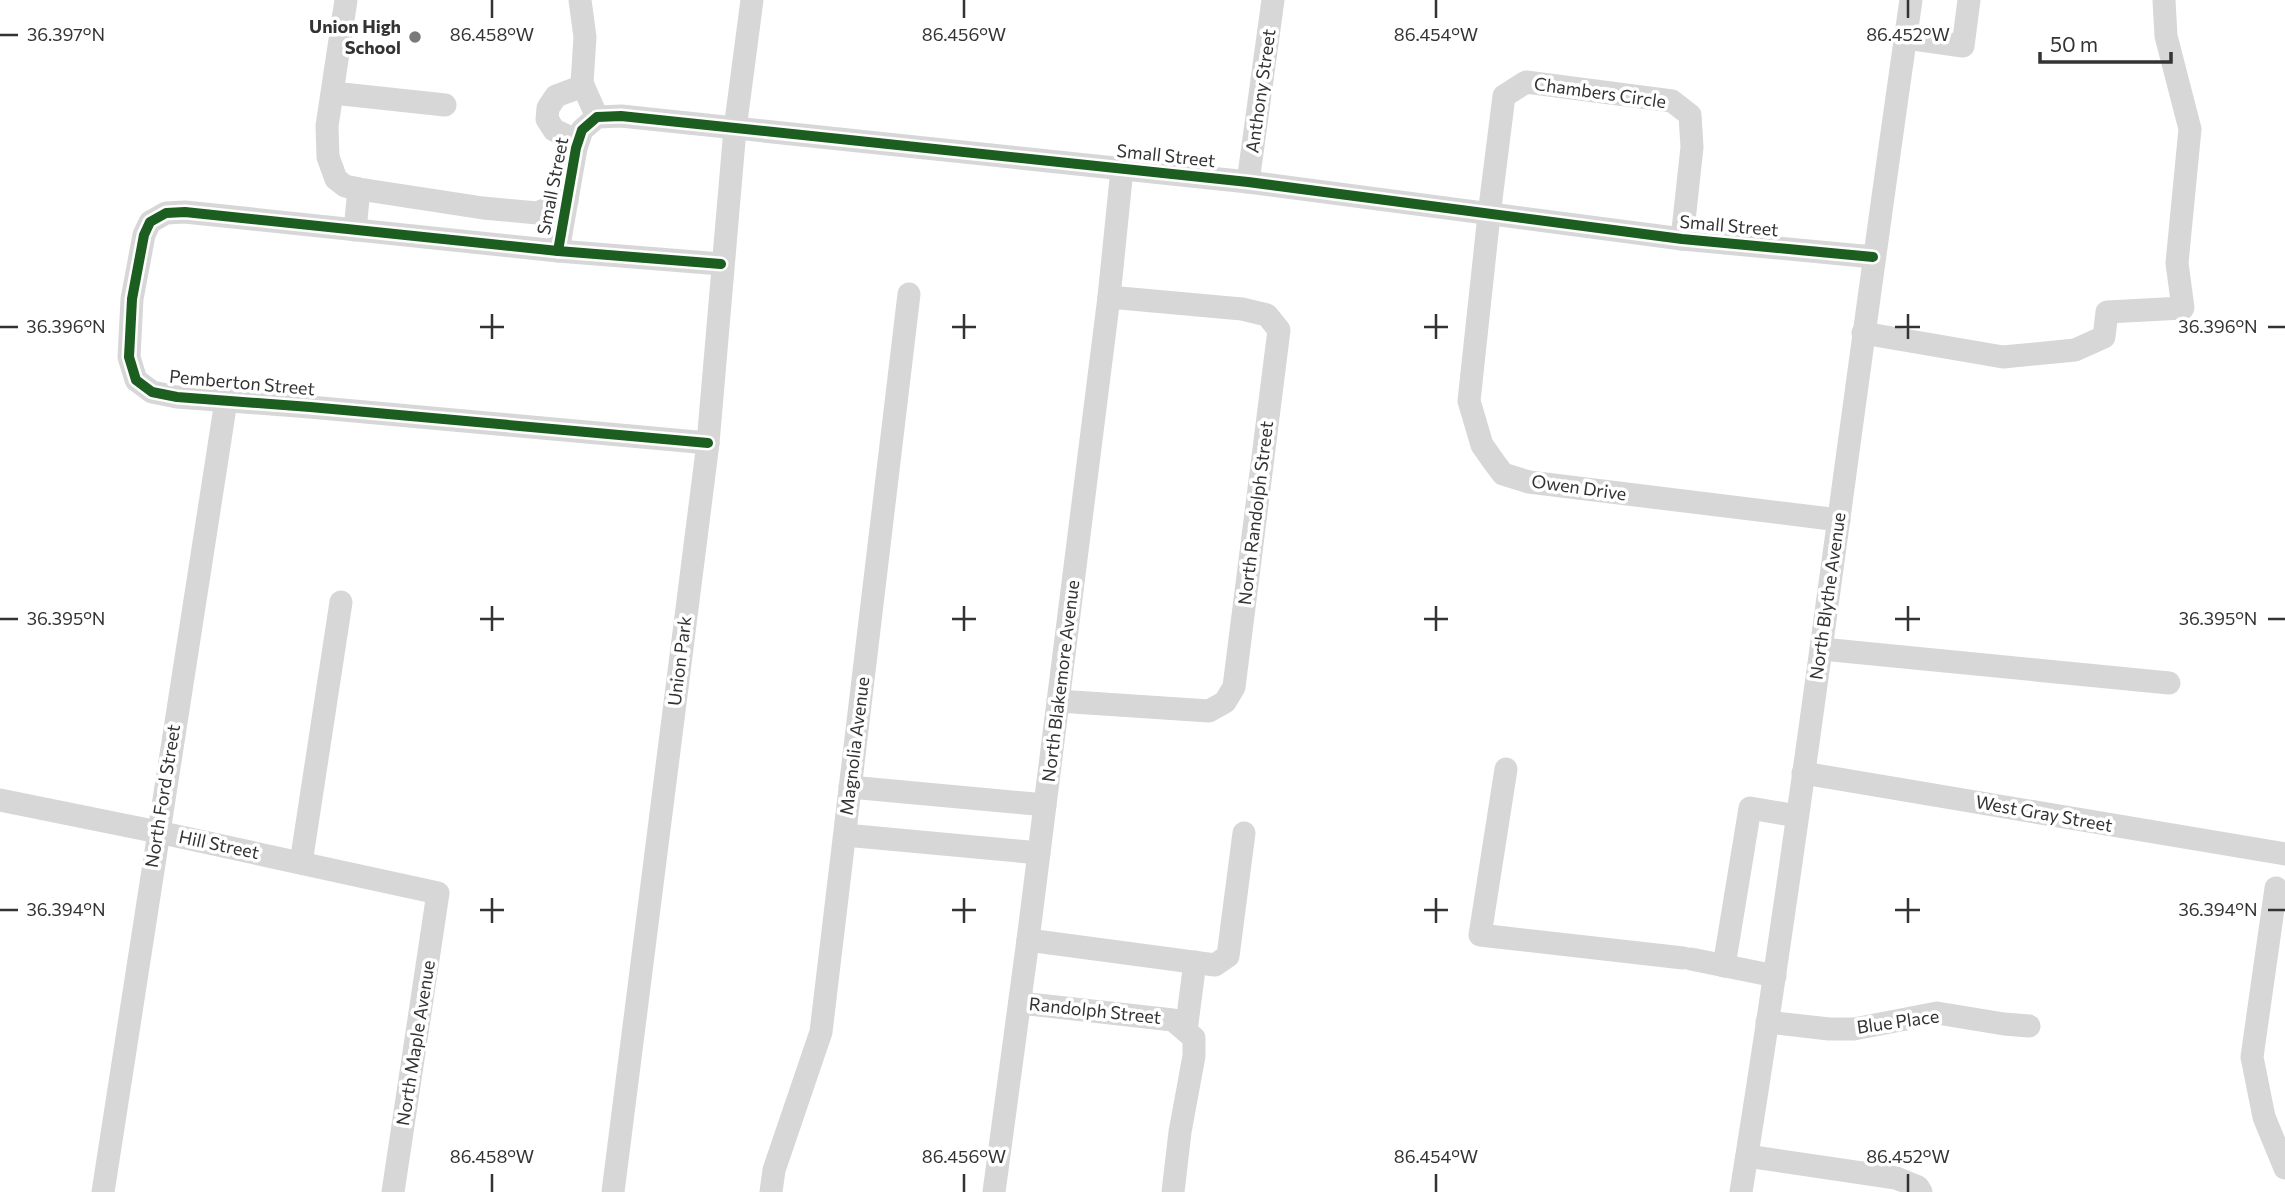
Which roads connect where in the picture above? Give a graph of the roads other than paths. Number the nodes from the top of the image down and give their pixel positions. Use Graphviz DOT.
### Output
graph roads {
  1 [pos="346,0"];
  2 [pos="580,0"];
  3 [pos="752,0"];
  4 [pos="1273,0"];
  5 [pos="1911,0"];
  6 [pos="1969,0"];
  7 [pos="2164,0"];
  8 [pos="1906,38"];
  9 [pos="583,86"];
  10 [pos="333,93"];
  11 [pos="445,105"];
  12 [pos="597,117"];
  13 [pos="735,129"];
  14 [pos="578,141"];
  15 [pos="1122,169"];
  16 [pos="1248,182"];
  17 [pos="359,189"];
  18 [pos="567,201"];
  19 [pos="1489,215"];
  20 [pos="355,230"];
  21 [pos="1682,239"];
  22 [pos="558,251"];
  23 [pos="1874,257"];
  24 [pos="722,264"];
  25 [pos="909,294"];
  26 [pos="1109,297"];
  27 [pos="1863,333"];
  28 [pos="226,401"];
  29 [pos="708,443"];
  30 [pos="1839,520"];
  31 [pos="341,602"];
  32 [pos="1822,649"];
  33 [pos="2169,683"];
  34 [pos="1058,701"];
  35 [pos="1506,769"];
  36 [pos="1803,773"];
  37 [pos="850,787"];
  38 [pos="0,800"];
  39 [pos="1045,805"];
  40 [pos="1797,816"];
  41 [pos="158,832"];
  42 [pos="1244,833"];
  43 [pos="845,835"];
  44 [pos="1039,853"];
  45 [pos="2285,854"];
  46 [pos="302,863"];
  47 [pos="2276,888"];
  48 [pos="438,893"];
  49 [pos="1028,940"];
  50 [pos="1195,962"];
  51 [pos="1724,966"];
  52 [pos="1775,976"];
  53 [pos="1020,1003"];
  54 [pos="1767,1022"];
  55 [pos="2029,1026"];
  56 [pos="1186,1031"];
  57 [pos="1746,1156"];
  58 [pos="2285,1168"];
  59 [pos="103,1192"];
  60 [pos="393,1192"];
  61 [pos="614,1192"];
  62 [pos="771,1192"];
  63 [pos="994,1192"];
  64 [pos="1173,1192"];
  65 [pos="1741,1192"];
  66 [pos="1921,1192"];
  1 -- 10 [label="street"];
  2 -- 9 [label="street"];
  3 -- 13 [label="street, Union Park"];
  4 -- 16 [label="street, Anthony Street"];
  5 -- 8 [label="street, North Blythe Avenue"];
  6 -- 8 [label="street"];
  7 -- 27 [label="street"];
  8 -- 23 [label="street, North Blythe Avenue"];
  9 -- 12 [label="street"];
  9 -- 14 [label="street"];
  10 -- 11 [label="street"];
  10 -- 17 [label="street"];
  12 -- 13 [label="street, Small Street"];
  12 -- 14 [label="street, Small Street"];
  13 -- 15 [label="street, Small Street"];
  13 -- 24 [label="street, Union Park"];
  14 -- 18 [label="street, Small Street"];
  15 -- 16 [label="street, Small Street"];
  15 -- 26 [label="street, North Blakemore Avenue"];
  16 -- 19 [label="street, Small Street"];
  17 -- 18 [label="street"];
  17 -- 20 [label="street"];
  18 -- 22 [label="street, Small Street"];
  19 -- 21 [label="street, Small Street"];
  19 -- 21 [label="street, Chambers Circle"];
  19 -- 30 [label="street, Owen Drive"];
  20 -- 22 [label="street, Pemberton Street"];
  20 -- 28 [label="street, Pemberton Street"];
  21 -- 23 [label="street, Small Street"];
  22 -- 24 [label="street, Pemberton Street"];
  23 -- 27 [label="street, North Blythe Avenue"];
  24 -- 29 [label="street, Union Park"];
  25 -- 37 [label="street, Magnolia Avenue"];
  26 -- 34 [label="street, North Blakemore Avenue"];
  26 -- 34 [label="street, North Randolph Street"];
  27 -- 30 [label="street, North Blythe Avenue"];
  28 -- 29 [label="street, Pemberton Street"];
  28 -- 41 [label="street, North Ford Street"];
  29 -- 61 [label="street, Union Park"];
  30 -- 32 [label="street, North Blythe Avenue"];
  31 -- 46 [label="street"];
  32 -- 33 [label="street"];
  32 -- 36 [label="street, North Blythe Avenue"];
  34 -- 39 [label="street, North Blakemore Avenue"];
  35 -- 51 [label="street"];
  36 -- 40 [label="street, North Blythe Avenue"];
  36 -- 45 [label="street, West Gray Street"];
  37 -- 39 [label="street"];
  37 -- 43 [label="street, Magnolia Avenue"];
  38 -- 41 [label="street, Hill Street"];
  39 -- 44 [label="street, North Blakemore Avenue"];
  40 -- 51 [label="street"];
  40 -- 52 [label="street, North Blythe Avenue"];
  41 -- 46 [label="street, Hill Street"];
  41 -- 59 [label="street, North Ford Street"];
  42 -- 50 [label="street"];
  43 -- 44 [label="street"];
  43 -- 62 [label="street, Magnolia Avenue"];
  44 -- 49 [label="street, North Blakemore Avenue"];
  46 -- 48 [label="street, Hill Street"];
  47 -- 58 [label="street"];
  48 -- 60 [label="street, North Maple Avenue"];
  49 -- 50 [label="street"];
  49 -- 53 [label="street, North Blakemore Avenue"];
  50 -- 56 [label="street"];
  51 -- 52 [label="street"];
  52 -- 54 [label="street, North Blythe Avenue"];
  53 -- 56 [label="street, Randolph Street"];
  53 -- 63 [label="street, North Blakemore Avenue"];
  54 -- 55 [label="street, Blue Place"];
  54 -- 57 [label="street, North Blythe Avenue"];
  56 -- 64 [label="street, Randolph Street"];
  57 -- 65 [label="street, North Blythe Avenue"];
  57 -- 66 [label="street"];
}
